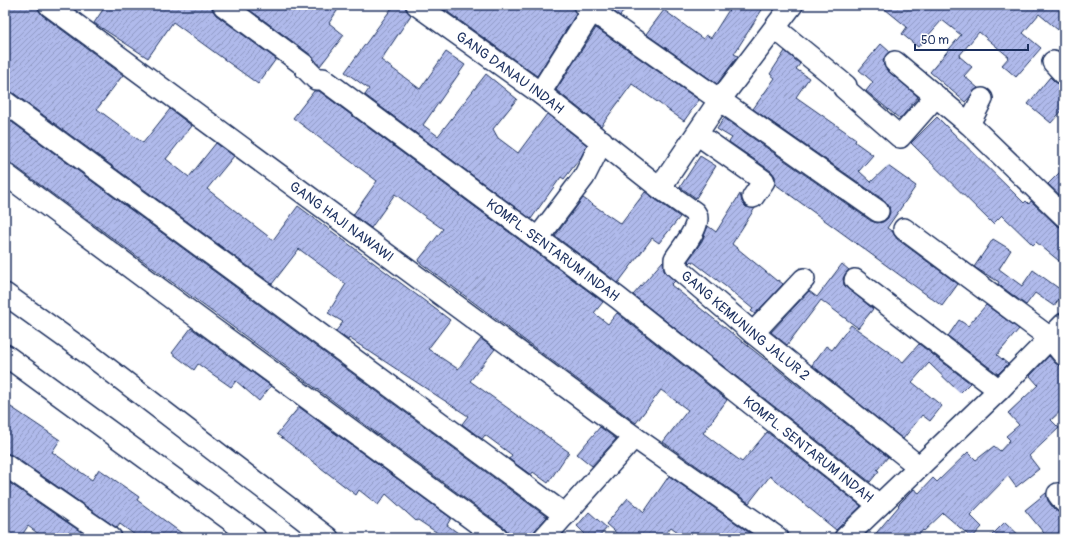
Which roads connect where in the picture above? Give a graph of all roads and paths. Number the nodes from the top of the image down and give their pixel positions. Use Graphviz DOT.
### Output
graph roads {
  1 [pos="49,5"];
  2 [pos="223,5"];
  3 [pos="417,5"];
  4 [pos="792,5"];
  5 [pos="588,8"];
  6 [pos="775,28"];
  7 [pos="895,62"];
  8 [pos="540,93"];
  9 [pos="936,96"];
  10 [pos="982,99"];
  11 [pos="719,101"];
  12 [pos="5,102"];
  13 [pos="969,124"];
  14 [pos="698,134"];
  15 [pos="602,141"];
  16 [pos="8,180"];
  17 [pos="660,188"];
  18 [pos="753,197"];
  19 [pos="878,212"];
  20 [pos="1064,216"];
  21 [pos="904,230"];
  22 [pos="538,238"];
  23 [pos="804,280"];
  24 [pos="855,280"];
  25 [pos="5,294"];
  26 [pos="1057,331"];
  27 [pos="753,333"];
  28 [pos="5,355"];
  29 [pos="1064,355"];
  30 [pos="999,390"];
  31 [pos="634,437"];
  32 [pos="5,465"];
  33 [pos="918,466"];
  34 [pos="879,505"];
  35 [pos="565,515"];
  36 [pos="111,538"];
  37 [pos="255,538"];
  38 [pos="328,538"];
  39 [pos="498,538"];
  40 [pos="544,538"];
  41 [pos="778,538"];
  42 [pos="845,538"];
  1 -- 31 [label="street, GANG HAJI NAWAWI"];
  2 -- 22 [label="street, KOMPL. SENTARUM INDAH"];
  3 -- 8 [label="street, GANG DANAU INDAH"];
  4 -- 6 [label="street"];
  5 -- 8 [label="street"];
  5 -- 11 [label="street"];
  6 -- 9 [label="street"];
  6 -- 11 [label="street"];
  7 -- 9 [label="street"];
  8 -- 15 [label="street, GANG DANAU INDAH"];
  9 -- 13 [label="street"];
  10 -- 13 [label="street"];
  11 -- 14 [label="street"];
  11 -- 19 [label="street"];
  12 -- 35 [label="street"];
  13 -- 20 [label="street"];
  14 -- 17 [label="street"];
  14 -- 18 [label="street"];
  15 -- 17 [label="street, GANG KEMUNING JALUR 2"];
  15 -- 22 [label="street"];
  16 -- 39 [label="street"];
  17 -- 27 [label="street, GANG KEMUNING JALUR 2"];
  21 -- 26 [label="street"];
  22 -- 34 [label="street, KOMPL. SENTARUM INDAH"];
  23 -- 27 [label="street"];
  24 -- 30 [label="street"];
  25 -- 38 [label="street"];
  26 -- 29 [label="street"];
  26 -- 30 [label="street"];
  27 -- 33 [label="street, GANG KEMUNING JALUR 2"];
  28 -- 37 [label="street"];
  30 -- 33 [label="street"];
  31 -- 35 [label="street"];
  31 -- 41 [label="street, GANG HAJI NAWAWI"];
  32 -- 36 [label="street"];
  33 -- 34 [label="street"];
  34 -- 42 [label="street"];
  35 -- 40 [label="street"];
}
